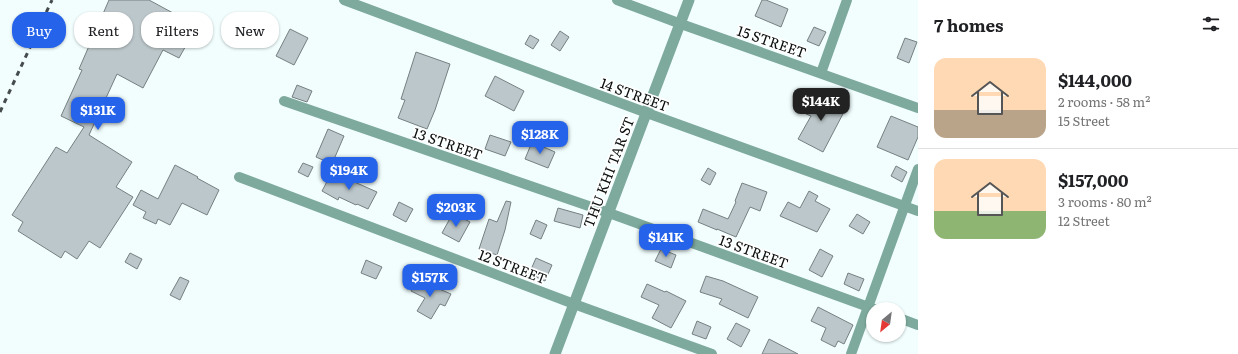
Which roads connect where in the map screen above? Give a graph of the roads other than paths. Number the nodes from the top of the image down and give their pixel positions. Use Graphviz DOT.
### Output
graph roads {
  1 [pos="344,0"];
  2 [pos="617,0"];
  3 [pos="689,0"];
  4 [pos="847,0"];
  5 [pos="681,24"];
  6 [pos="820,73"];
  7 [pos="284,101"];
  8 [pos="918,108"];
  9 [pos="647,113"];
  10 [pos="918,169"];
  11 [pos="239,178"];
  12 [pos="904,206"];
  13 [pos="918,212"];
  14 [pos="609,213"];
  15 [pos="873,302"];
  16 [pos="574,304"];
  17 [pos="866,306"];
  18 [pos="866,320"];
  19 [pos="906,321"];
  20 [pos="918,325"];
  21 [pos="555,354"];
  22 [pos="712,354"];
  23 [pos="851,354"];
  1 -- 9 [label="street, 14 STREET"];
  2 -- 5 [label="street, 15 STREET"];
  3 -- 5 [label="street, THU KHI TAR ST"];
  4 -- 6 [label="street"];
  5 -- 6 [label="street, 15 STREET"];
  5 -- 9 [label="street, THU KHI TAR ST"];
  6 -- 8 [label="street, 15 STREET"];
  7 -- 14 [label="street, 13 STREET"];
  9 -- 12 [label="street, 14 STREET"];
  9 -- 14 [label="street, THU KHI TAR ST"];
  10 -- 12 [label="street"];
  11 -- 16 [label="street, 12 STREET"];
  12 -- 13 [label="street, 14 STREET"];
  12 -- 15 [label="street"];
  14 -- 16 [label="street, THU KHI TAR ST"];
  14 -- 17 [label="street, 13 STREET"];
  16 -- 21 [label="street, THU KHI TAR ST"];
  16 -- 22 [label="street, 12 STREET"];
  18 -- 23 [label="street"];
  19 -- 20 [label="street"];
}
